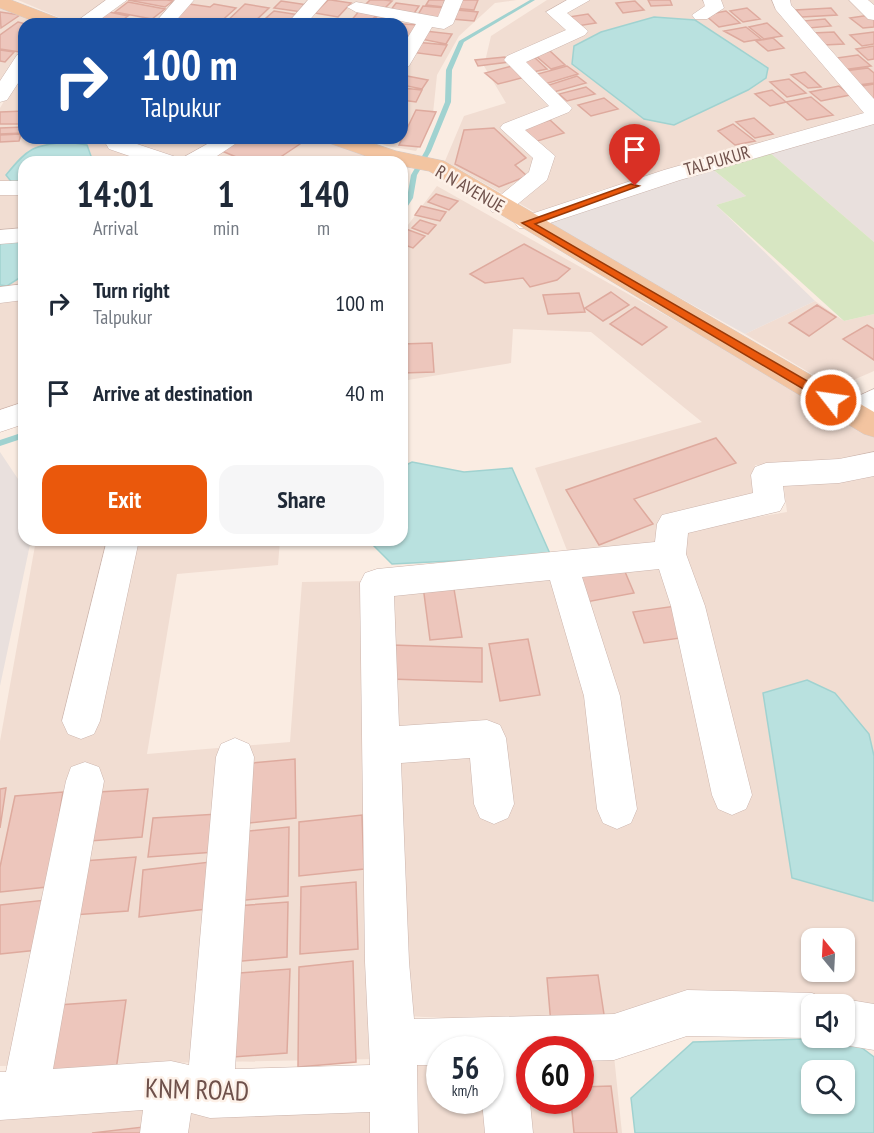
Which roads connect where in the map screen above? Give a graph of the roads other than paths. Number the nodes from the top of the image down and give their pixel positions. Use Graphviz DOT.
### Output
graph roads {
  1 [pos="118,0"];
  2 [pos="185,0"];
  3 [pos="318,0"];
  4 [pos="454,0"];
  5 [pos="581,0"];
  6 [pos="712,0"];
  7 [pos="781,0"];
  8 [pos="858,0"];
  9 [pos="0,2"];
  10 [pos="359,4"];
  11 [pos="701,15"];
  12 [pos="874,15"];
  13 [pos="41,18"];
  14 [pos="91,18"];
  15 [pos="168,18"];
  16 [pos="302,18"];
  17 [pos="350,18"];
  18 [pos="427,21"];
  19 [pos="408,52"];
  20 [pos="18,68"];
  21 [pos="0,96"];
  22 [pos="874,115"];
  23 [pos="117,144"];
  24 [pos="223,144"];
  25 [pos="360,144"];
  26 [pos="151,156"];
  27 [pos="202,156"];
  28 [pos="391,156"];
  29 [pos="408,163"];
  30 [pos="0,188"];
  31 [pos="18,188"];
  32 [pos="500,207"];
  33 [pos="527,223"];
  34 [pos="18,236"];
  35 [pos="0,237"];
  36 [pos="18,293"];
  37 [pos="0,295"];
  38 [pos="866,412"];
  39 [pos="18,415"];
  40 [pos="0,422"];
  41 [pos="874,464"];
  42 [pos="122,546"];
  43 [pos="670,554"];
  44 [pos="562,565"];
  45 [pos="81,721"];
  46 [pos="381,746"];
  47 [pos="235,757"];
  48 [pos="85,781"];
  49 [pos="732,795"];
  50 [pos="494,804"];
  51 [pos="617,808"];
  52 [pos="801,1016"];
  53 [pos="855,1024"];
  54 [pos="874,1027"];
  55 [pos="504,1038"];
  56 [pos="426,1073"];
  57 [pos="504,1074"];
  58 [pos="394,1088"];
  59 [pos="190,1090"];
  60 [pos="12,1095"];
  61 [pos="164,1133"];
  62 [pos="509,1133"];
  1 -- 14 [label="street"];
  2 -- 15 [label="street"];
  3 -- 16 [label="street"];
  4 -- 18 [label="street"];
  5 -- 32 [label="street"];
  6 -- 11 [label="street"];
  7 -- 22 [label="street"];
  8 -- 12 [label="street"];
  9 -- 13 [label="main road"];
  10 -- 17 [label="street"];
  10 -- 18 [label="street"];
  18 -- 19 [label="street"];
  20 -- 21 [label="street"];
  22 -- 33 [label="street, TALPUKUR"];
  23 -- 26 [label="street"];
  24 -- 27 [label="street"];
  25 -- 28 [label="main road, R N AVENUE"];
  29 -- 32 [label="main road, R N AVENUE"];
  30 -- 31 [label="street"];
  32 -- 33 [label="main road, R N AVENUE"];
  33 -- 38 [label="main road, R N AVENUE"];
  34 -- 35 [label="street"];
  36 -- 37 [label="street"];
  39 -- 40 [label="street"];
  41 -- 43 [label="street"];
  42 -- 45 [label="street"];
  43 -- 44 [label="street"];
  43 -- 49 [label="street"];
  44 -- 46 [label="street"];
  44 -- 51 [label="street"];
  46 -- 50 [label="street"];
  46 -- 58 [label="street"];
  47 -- 59 [label="street"];
  48 -- 60 [label="street"];
  52 -- 55 [label="street, KNM ROAD"];
  53 -- 54 [label="street"];
  56 -- 58 [label="street, KNM ROAD"];
  57 -- 62 [label="street"];
  58 -- 59 [label="street, KNM ROAD"];
  59 -- 60 [label="street, KNM ROAD"];
  59 -- 61 [label="street"];
}
